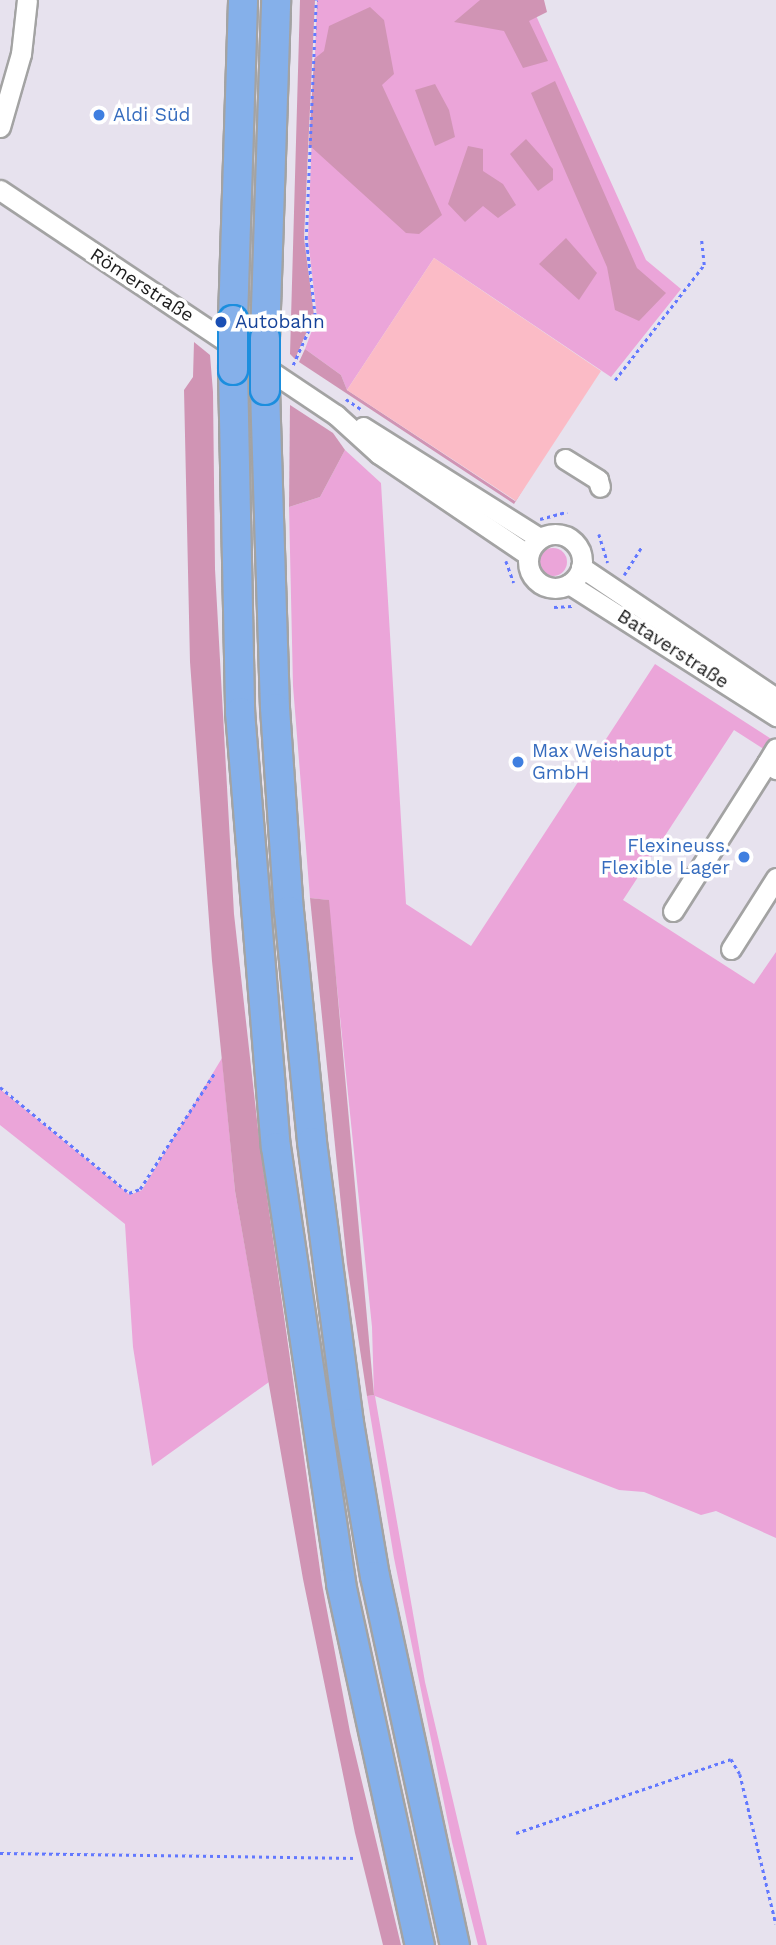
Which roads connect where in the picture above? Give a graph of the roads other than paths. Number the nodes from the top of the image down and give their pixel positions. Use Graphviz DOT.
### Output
graph roads {
  1 [pos="27,0"];
  2 [pos="243,0"];
  3 [pos="276,0"];
  4 [pos="0,127"];
  5 [pos="0,190"];
  6 [pos="274,385"];
  7 [pos="337,415"];
  8 [pos="565,459"];
  9 [pos="600,487"];
  10 [pos="539,538"];
  11 [pos="528,555"];
  12 [pos="582,567"];
  13 [pos="569,584"];
  14 [pos="776,698"];
  15 [pos="776,716"];
  16 [pos="773,760"];
  17 [pos="776,878"];
  18 [pos="673,911"];
  19 [pos="732,948"];
  20 [pos="420,1945"];
  21 [pos="454,1945"];
  1 -- 4 [label="street"];
  2 -- 20 [label="highway, bridge"];
  3 -- 6 [label="highway, bridge"];
  5 -- 6 [label="street, Römerstraße"];
  6 -- 7 [label="street, Bataverstraße"];
  6 -- 21 [label="highway"];
  7 -- 10 [label="street, Bataverstraße"];
  7 -- 11 [label="street, Bataverstraße"];
  8 -- 9 [label="street"];
  10 -- 11 [label="street"];
  10 -- 12 [label="street, Bataverstraße"];
  11 -- 13 [label="street, Bataverstraße"];
  12 -- 13 [label="street"];
  12 -- 14 [label="street, Bataverstraße"];
  13 -- 15 [label="street, Bataverstraße"];
  16 -- 18 [label="street"];
  17 -- 19 [label="street"];
}
